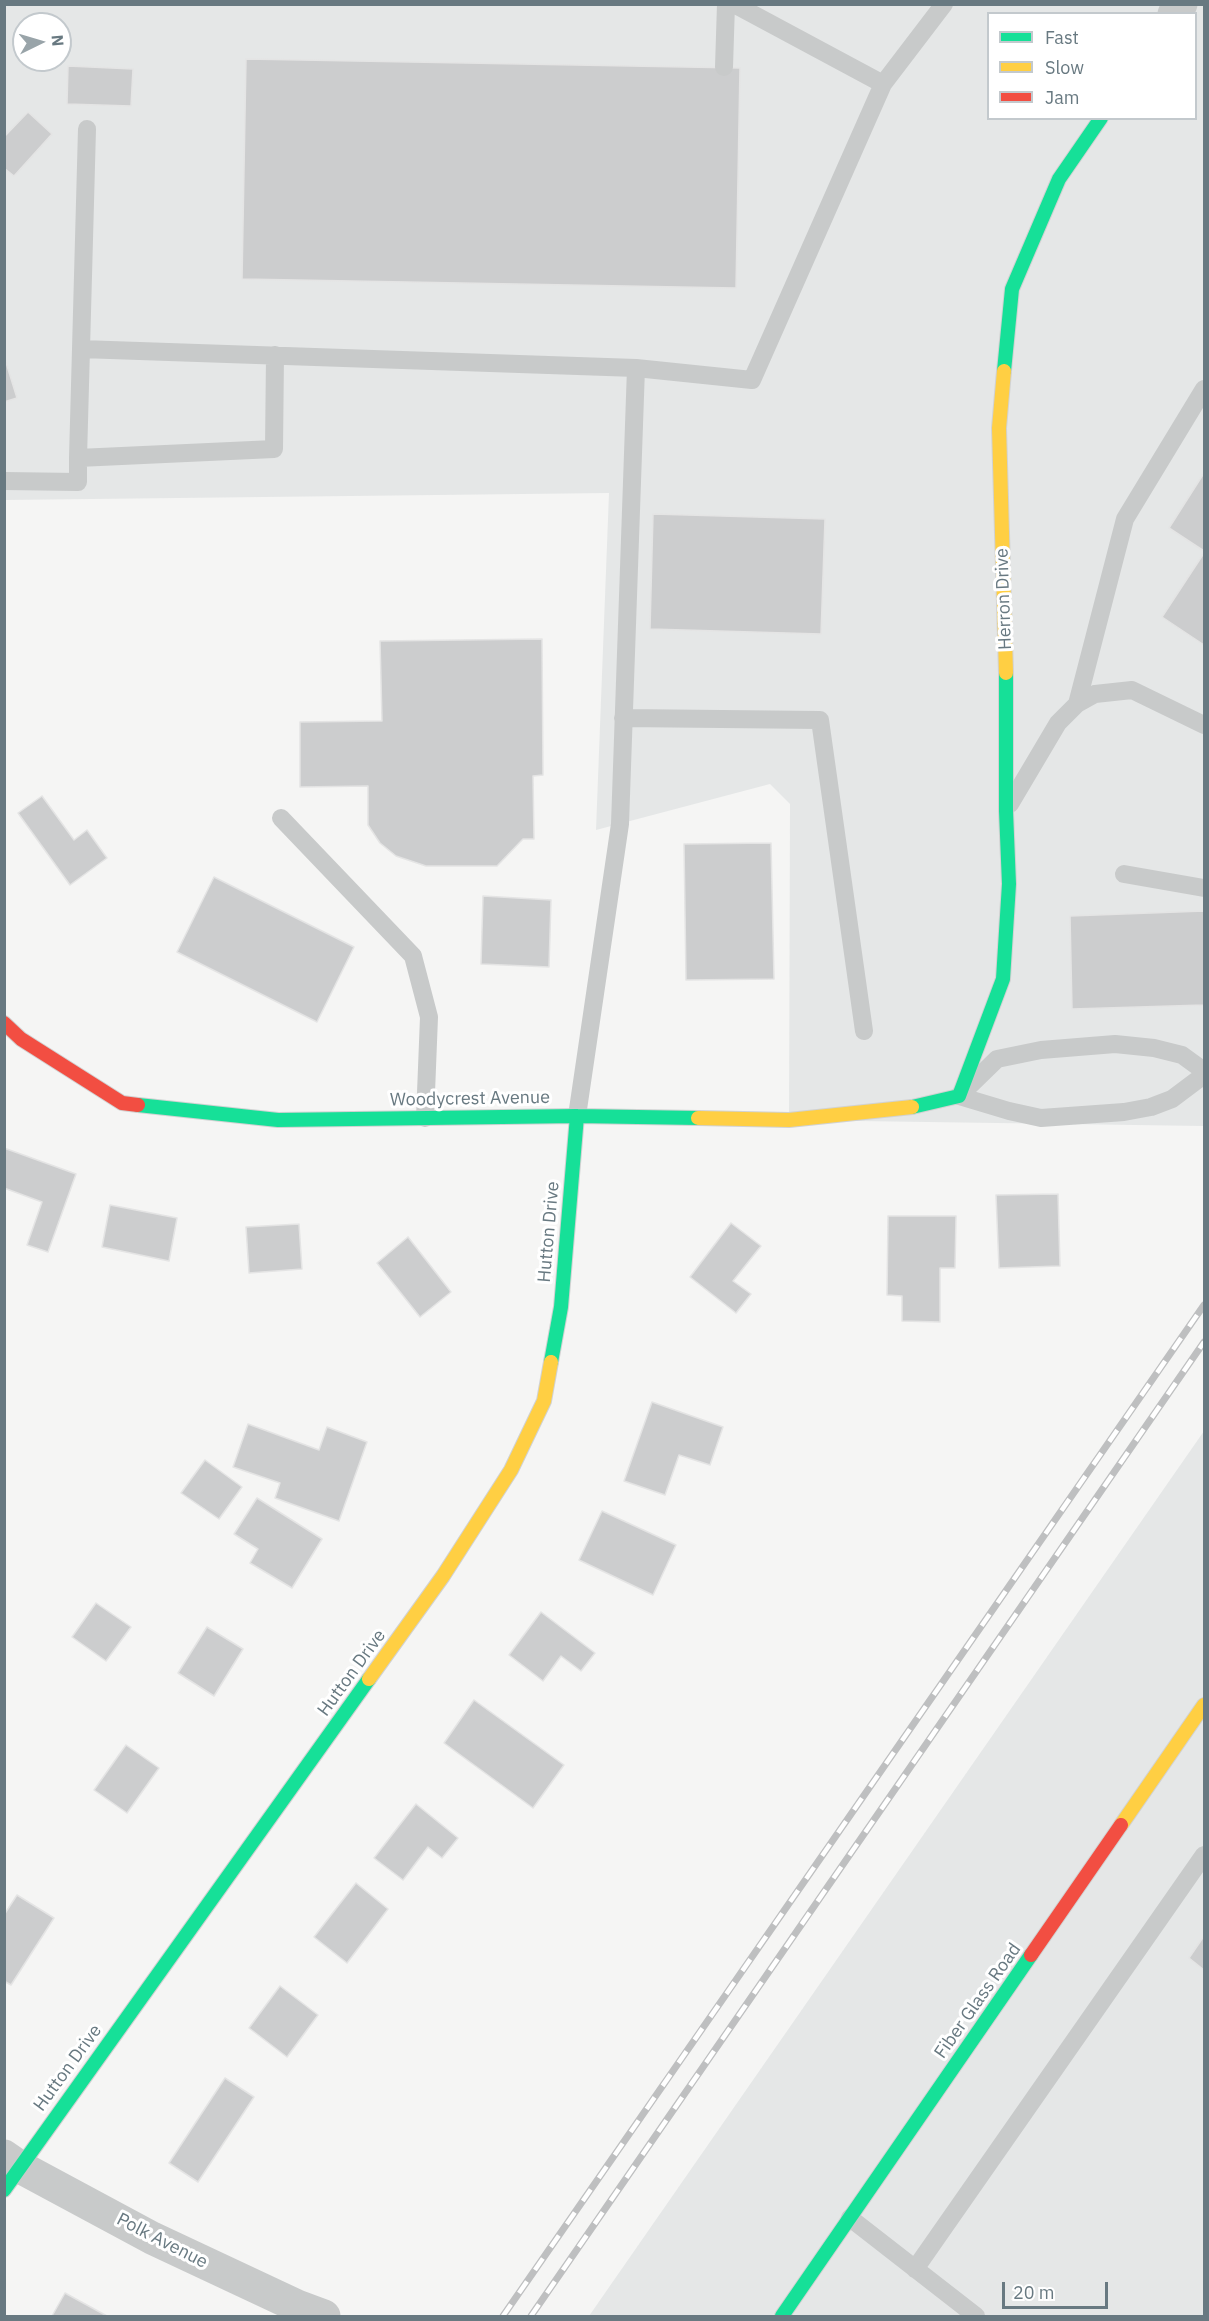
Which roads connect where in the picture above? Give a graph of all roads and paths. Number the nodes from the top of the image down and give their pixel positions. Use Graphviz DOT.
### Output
graph roads {
  1 [pos="726,4"];
  2 [pos="734,4"];
  3 [pos="944,4"];
  4 [pos="724,67"];
  5 [pos="883,84"];
  6 [pos="1100,120"];
  7 [pos="87,129"];
  8 [pos="81,349"];
  9 [pos="274,355"];
  10 [pos="636,368"];
  11 [pos="1204,389"];
  12 [pos="78,458"];
  13 [pos="4,482"];
  14 [pos="1077,704"];
  15 [pos="623,718"];
  16 [pos="1204,725"];
  17 [pos="1006,811"];
  18 [pos="281,818"];
  19 [pos="1124,874"];
  20 [pos="1204,888"];
  21 [pos="4,1023"];
  22 [pos="864,1031"];
  23 [pos="1204,1073"];
  24 [pos="959,1096"];
  25 [pos="577,1116"];
  26 [pos="424,1118"];
  27 [pos="1204,1705"];
  28 [pos="1204,1855"];
  29 [pos="10,2171"];
  30 [pos="850,2218"];
  31 [pos="915,2269"];
  32 [pos="324,2316"];
  33 [pos="782,2316"];
  34 [pos="976,2316"];
  1 -- 4 [label="lane"];
  2 -- 5 [label="lane"];
  3 -- 5 [label="lane"];
  5 -- 10 [label="lane"];
  6 -- 17 [label="street, Herron Drive"];
  7 -- 8 [label="lane"];
  8 -- 9 [label="lane"];
  8 -- 12 [label="lane"];
  9 -- 10 [label="lane"];
  9 -- 12 [label="lane"];
  10 -- 15 [label="lane"];
  11 -- 14 [label="lane"];
  12 -- 13 [label="lane"];
  14 -- 16 [label="lane"];
  14 -- 17 [label="lane"];
  15 -- 22 [label="lane"];
  15 -- 25 [label="lane"];
  17 -- 24 [label="street, Herron Drive"];
  18 -- 26 [label="lane"];
  19 -- 20 [label="lane"];
  21 -- 26 [label="street, Woodycrest Avenue"];
  23 -- 24 [label="lane"];
  23 -- 24 [label="lane"];
  24 -- 25 [label="street, Woodycrest Avenue"];
  25 -- 26 [label="street, Woodycrest Avenue"];
  25 -- 29 [label="street, Hutton Drive"];
  27 -- 30 [label="street, Fiber Glass Road"];
  28 -- 31 [label="lane"];
  29 -- 32 [label="street, Polk Avenue"];
  30 -- 31 [label="lane"];
  30 -- 33 [label="street, Fiber Glass Road"];
  31 -- 34 [label="lane"];
}
